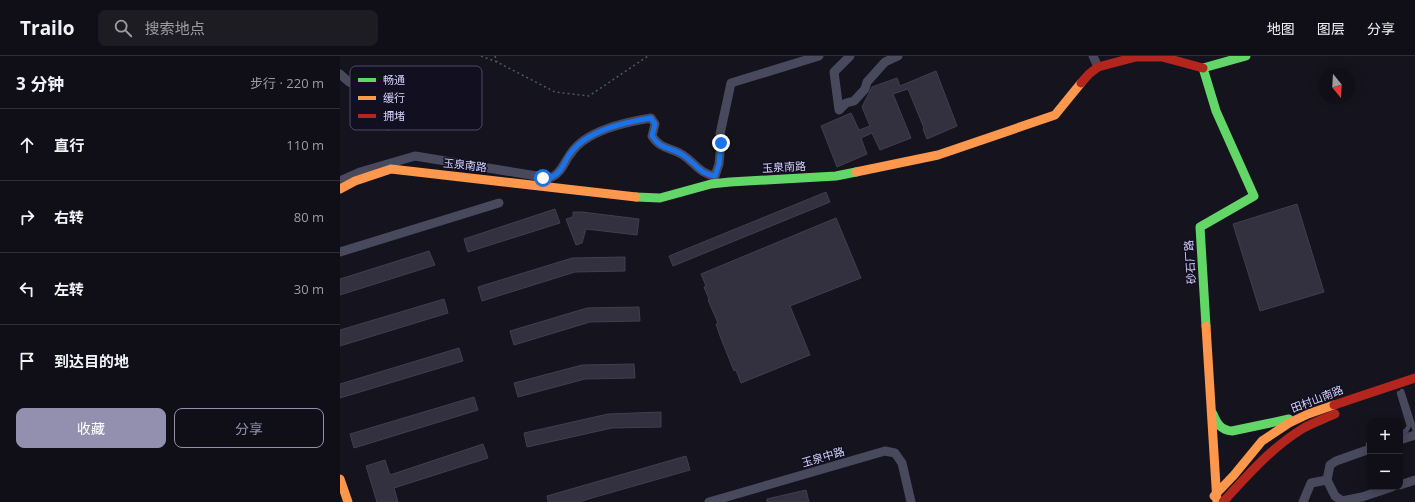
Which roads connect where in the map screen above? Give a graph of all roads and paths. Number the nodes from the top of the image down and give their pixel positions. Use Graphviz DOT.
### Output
graph roads {
  1 [pos="481,56"];
  2 [pos="495,56"];
  3 [pos="648,56"];
  4 [pos="819,56"];
  5 [pos="850,56"];
  6 [pos="898,56"];
  7 [pos="1093,56"];
  8 [pos="1246,56"];
  9 [pos="497,62"];
  10 [pos="1098,67"];
  11 [pos="1203,68"];
  12 [pos="340,74"];
  13 [pos="350,82"];
  14 [pos="340,181"];
  15 [pos="340,189"];
  16 [pos="498,203"];
  17 [pos="340,252"];
  18 [pos="1415,378"];
  19 [pos="1415,387"];
  20 [pos="1401,392"];
  21 [pos="1212,409"];
  22 [pos="1308,414"];
  23 [pos="1415,431"];
  24 [pos="1403,432"];
  25 [pos="1415,435"];
  26 [pos="1403,439"];
  27 [pos="1367,447"];
  28 [pos="340,480"];
  29 [pos="1327,480"];
  30 [pos="1415,480"];
  31 [pos="1403,484"];
  32 [pos="1383,490"];
  33 [pos="1217,492"];
  34 [pos="348,502"];
  35 [pos="709,502"];
  36 [pos="911,502"];
  37 [pos="1209,502"];
  38 [pos="1217,502"];
  39 [pos="1223,502"];
  40 [pos="1303,502"];
  1 -- 9 [label="path"];
  2 -- 9 [label="path"];
  3 -- 9 [label="path"];
  4 -- 14 [label="street"];
  5 -- 6 [label="street"];
  7 -- 10 [label="street"];
  8 -- 11 [label="street"];
  10 -- 11 [label="street, 玉泉南路"];
  10 -- 15 [label="street, 玉泉南路"];
  11 -- 21 [label="street, 砂石厂路"];
  12 -- 13 [label="street"];
  16 -- 17 [label="street"];
  18 -- 22 [label="street, 田村山南路"];
  19 -- 20 [label="street, 田村山南路"];
  20 -- 23 [label="lane"];
  20 -- 24 [label="lane"];
  20 -- 39 [label="street, 田村山南路"];
  21 -- 22 [label="street"];
  21 -- 33 [label="street, 砂石厂路"];
  22 -- 33 [label="street, 田村山南路"];
  25 -- 26 [label="street"];
  27 -- 29 [label="street"];
  28 -- 34 [label="street"];
  29 -- 32 [label="street"];
  29 -- 40 [label="street"];
  30 -- 31 [label="street"];
  33 -- 37 [label="street, 田村山南路"];
  33 -- 38 [label="street, 砂石厂路"];
  33 -- 39 [label="street, 砂石厂路"];
  35 -- 36 [label="street, 玉泉中路"];
}
